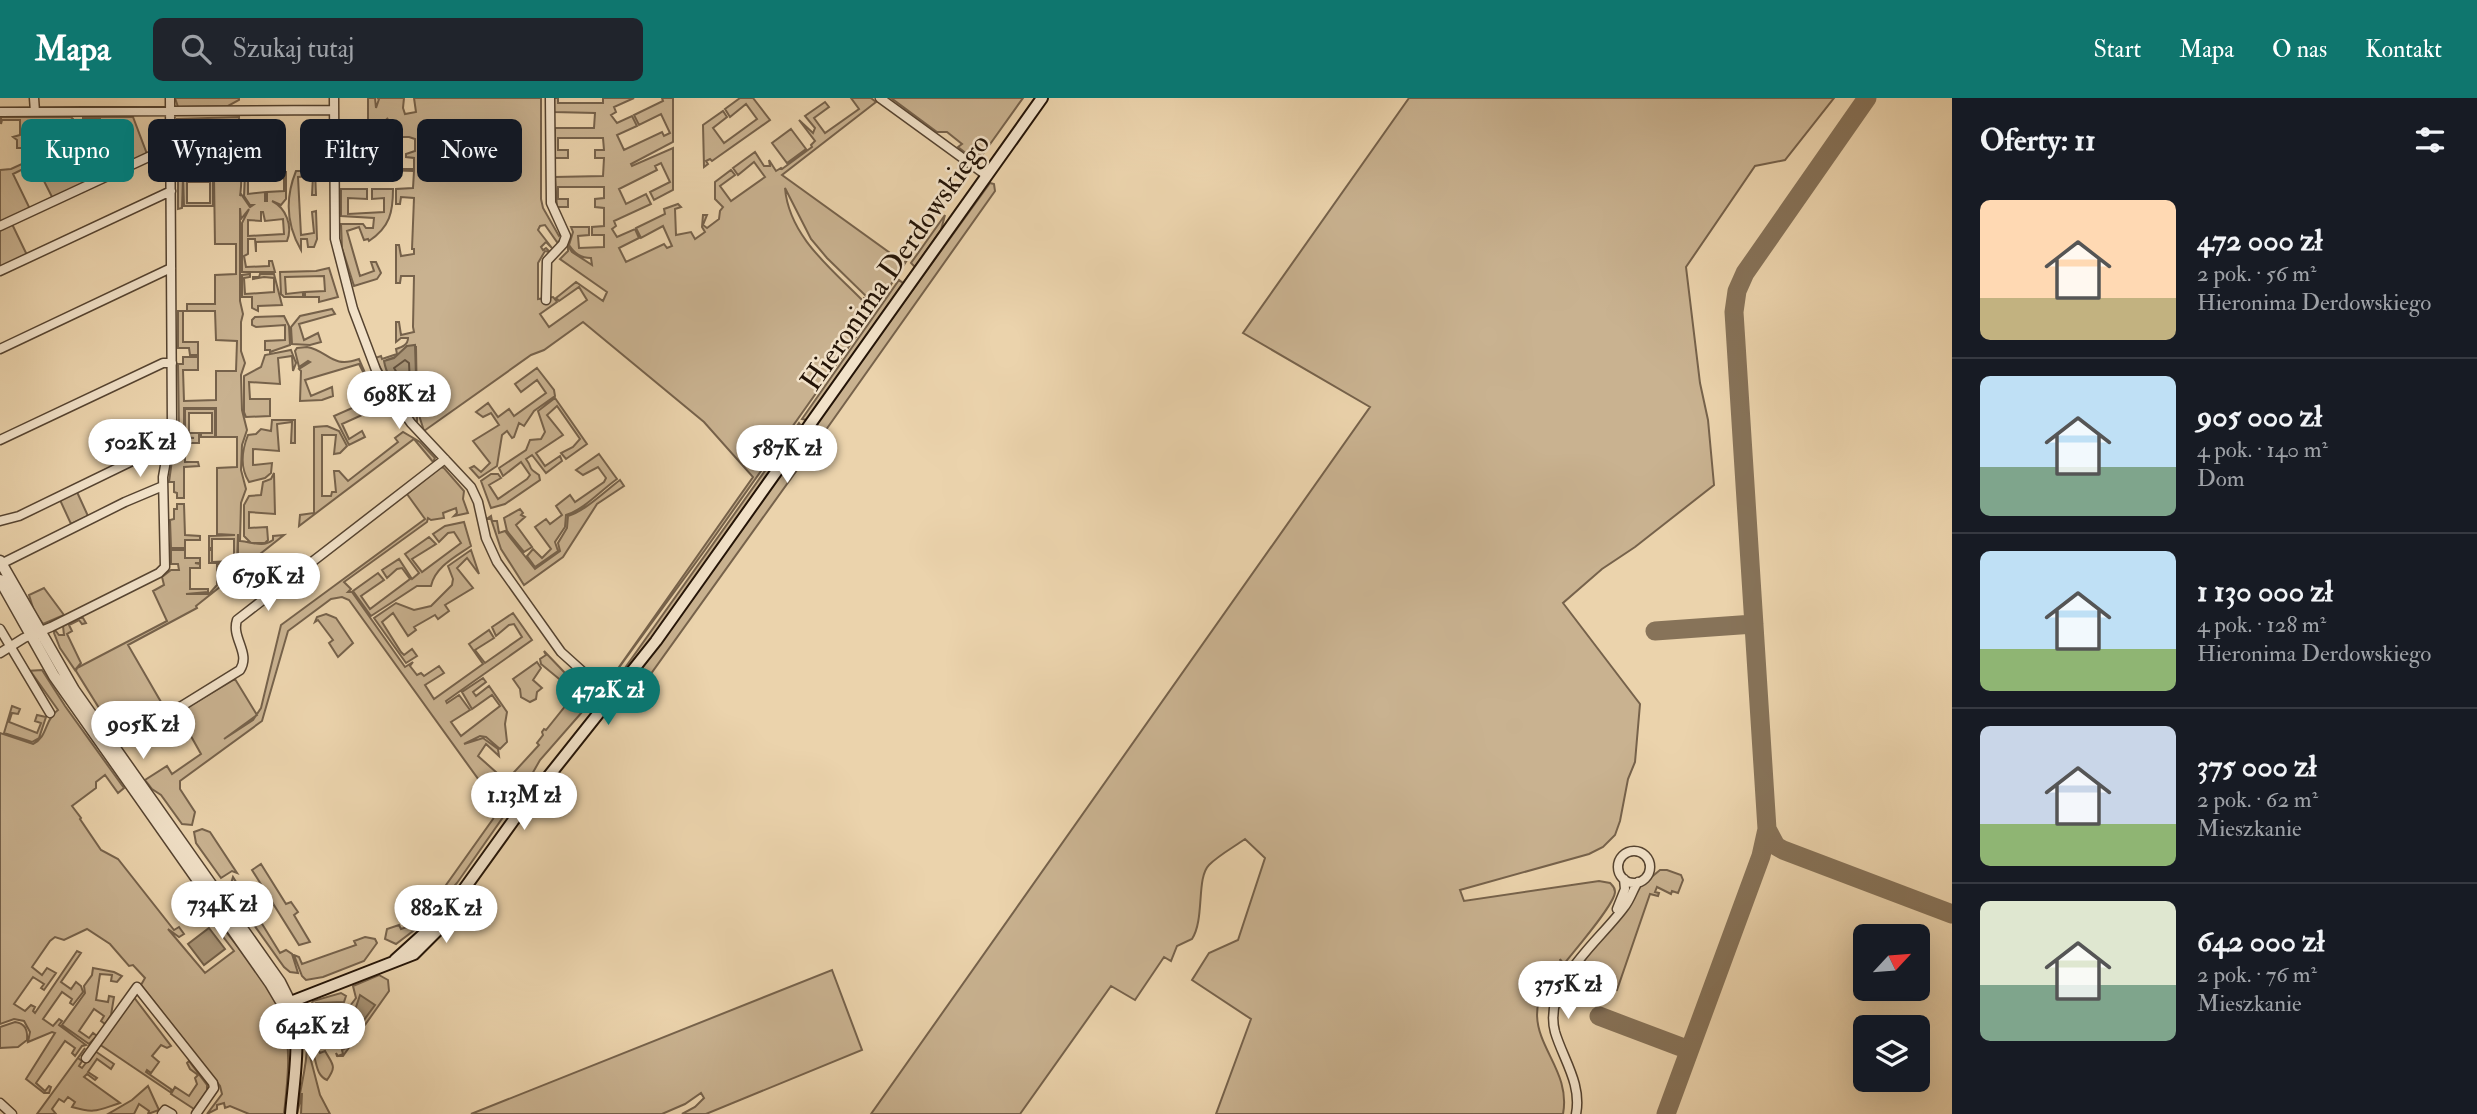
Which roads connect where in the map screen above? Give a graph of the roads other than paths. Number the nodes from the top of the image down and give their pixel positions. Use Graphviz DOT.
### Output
graph roads {
  1 [pos="34,98"];
  2 [pos="170,98"];
  3 [pos="334,98"];
  4 [pos="550,98"];
  5 [pos="880,98"];
  6 [pos="1042,98"];
  7 [pos="334,110"];
  8 [pos="0,112"];
  9 [pos="34,112"];
  10 [pos="170,112"];
  11 [pos="170,119"];
  12 [pos="148,157"];
  13 [pos="986,175"];
  14 [pos="171,182"];
  15 [pos="171,191"];
  16 [pos="0,226"];
  17 [pos="171,268"];
  18 [pos="0,271"];
  19 [pos="546,300"];
  20 [pos="0,349"];
  21 [pos="172,363"];
  22 [pos="0,440"];
  23 [pos="168,447"];
  24 [pos="445,459"];
  25 [pos="163,486"];
  26 [pos="0,521"];
  27 [pos="1,562"];
  28 [pos="0,580"];
  29 [pos="0,629"];
  30 [pos="35,634"];
  31 [pos="9,646"];
  32 [pos="0,653"];
  33 [pos="612,698"];
  34 [pos="50,713"];
  35 [pos="110,741"];
  36 [pos="1624,879"];
  37 [pos="1638,882"];
  38 [pos="1605,928"];
  39 [pos="287,1004"];
  40 [pos="86,1058"];
  41 [pos="0,1103"];
  42 [pos="12,1114"];
  43 [pos="162,1114"];
  44 [pos="172,1114"];
  45 [pos="196,1114"];
  46 [pos="291,1114"];
  47 [pos="1576,1114"];
  1 -- 9 [label="street"];
  2 -- 10 [label="street"];
  3 -- 7 [label="street"];
  4 -- 19 [label="street"];
  5 -- 13 [label="street"];
  6 -- 13 [label="main road, Hieronima Derdowskiego"];
  7 -- 10 [label="street"];
  7 -- 24 [label="street"];
  8 -- 9 [label="street"];
  9 -- 10 [label="street"];
  10 -- 11 [label="street"];
  12 -- 16 [label="street"];
  13 -- 33 [label="main road, Hieronima Derdowskiego"];
  14 -- 15 [label="street"];
  15 -- 17 [label="street"];
  15 -- 18 [label="street"];
  17 -- 20 [label="street"];
  17 -- 21 [label="street"];
  21 -- 22 [label="street"];
  21 -- 23 [label="street"];
  23 -- 25 [label="street"];
  23 -- 26 [label="street"];
  24 -- 33 [label="street"];
  24 -- 35 [label="street"];
  25 -- 27 [label="street"];
  25 -- 30 [label="street"];
  27 -- 30 [label="street"];
  28 -- 30 [label="street"];
  29 -- 31 [label="street"];
  30 -- 31 [label="street"];
  30 -- 35 [label="street"];
  30 -- 39 [label="street"];
  31 -- 32 [label="street"];
  31 -- 34 [label="street"];
  33 -- 39 [label="main road, Hieronima Derdowskiego"];
  35 -- 39 [label="street"];
  36 -- 37 [label="street"];
  36 -- 37 [label="street"];
  36 -- 38 [label="street"];
  37 -- 38 [label="street"];
  38 -- 47 [label="street"];
  39 -- 46 [label="main road"];
  40 -- 45 [label="street"];
  41 -- 42 [label="street"];
  43 -- 44 [label="street"];
}
